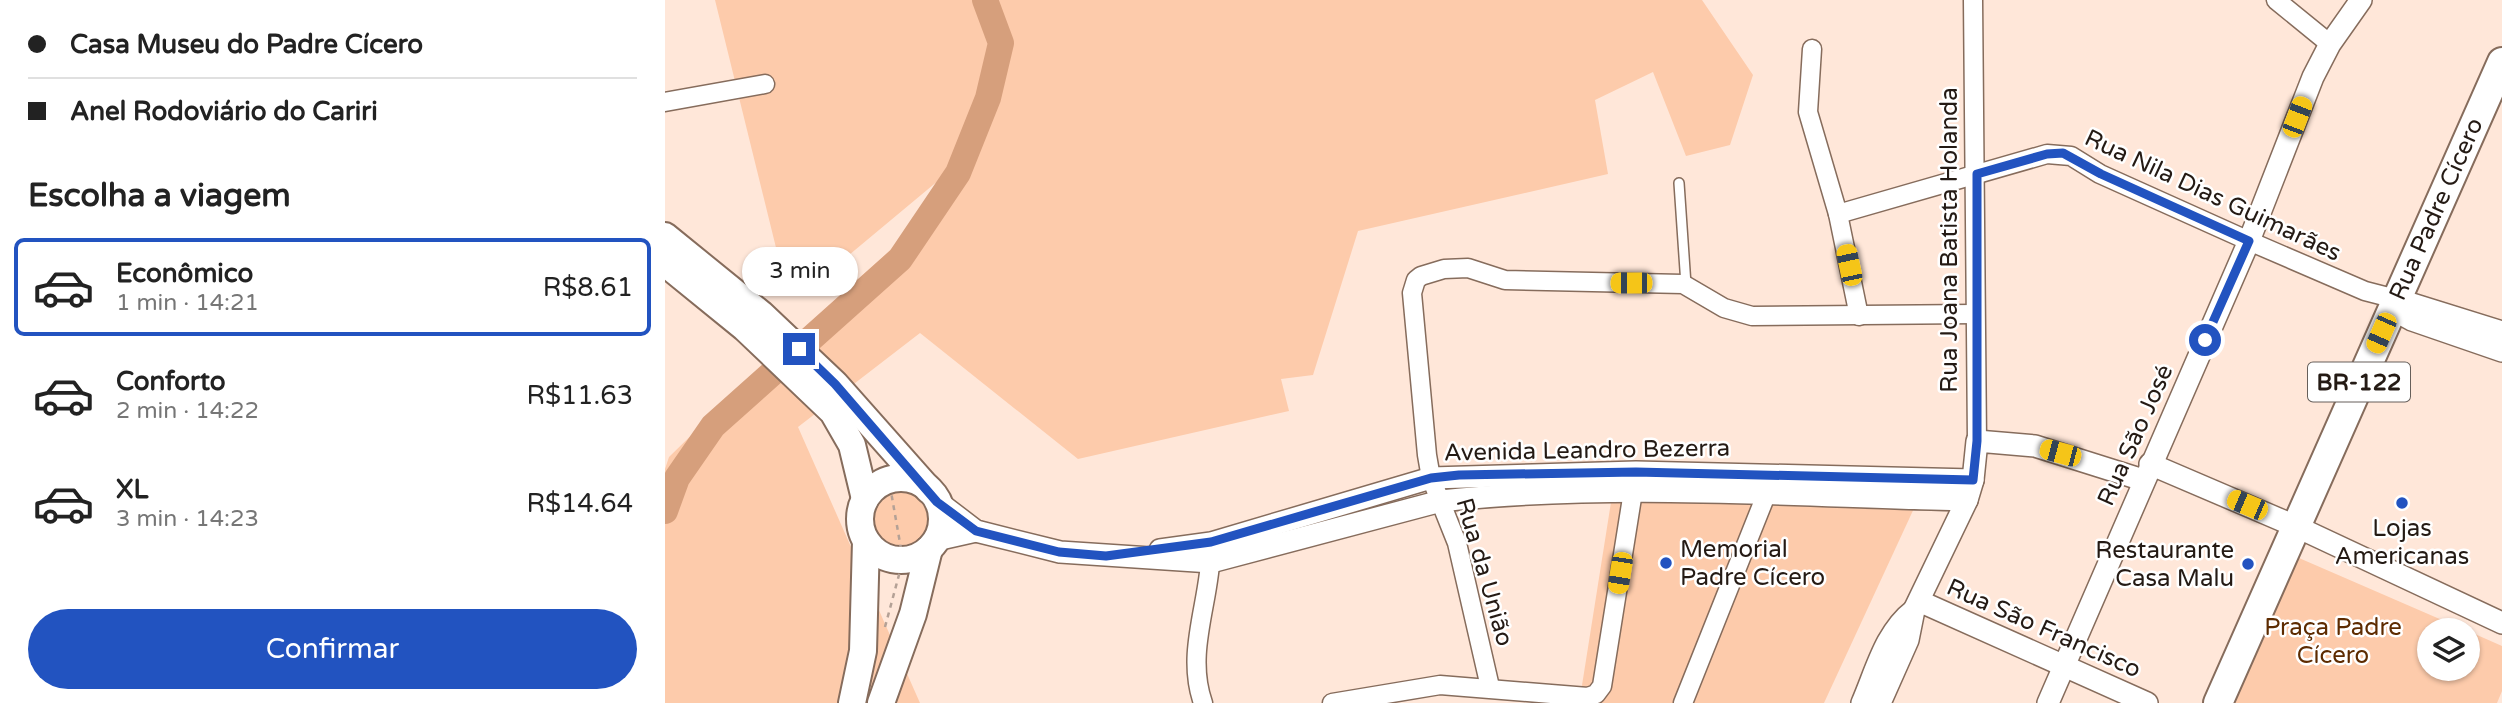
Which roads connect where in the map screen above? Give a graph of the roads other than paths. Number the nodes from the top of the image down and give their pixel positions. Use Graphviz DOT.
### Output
graph roads {
  1 [pos="1973,0"];
  2 [pos="2276,0"];
  3 [pos="2361,0"];
  4 [pos="2330,44"];
  5 [pos="1812,49"];
  6 [pos="2502,62"];
  7 [pos="765,84"];
  8 [pos="665,102"];
  9 [pos="1977,174"];
  10 [pos="1679,183"];
  11 [pos="1837,214"];
  12 [pos="665,236"];
  13 [pos="2249,241"];
  14 [pos="665,263"];
  15 [pos="1686,285"];
  16 [pos="2394,304"];
  17 [pos="1975,314"];
  18 [pos="1859,316"];
  19 [pos="753,321"];
  20 [pos="2502,332"];
  21 [pos="2502,351"];
  22 [pos="829,392"];
  23 [pos="1977,441"];
  24 [pos="2147,472"];
  25 [pos="1431,478"];
  26 [pos="1635,482"];
  27 [pos="1970,490"];
  28 [pos="1766,495"];
  29 [pos="933,496"];
  30 [pos="865,499"];
  31 [pos="1441,501"];
  32 [pos="2295,526"];
  33 [pos="976,531"];
  34 [pos="866,541"];
  35 [pos="932,545"];
  36 [pos="1211,552"];
  37 [pos="1916,606"];
  38 [pos="2502,623"];
  39 [pos="2064,667"];
  40 [pos="1440,685"];
  41 [pos="1490,687"];
  42 [pos="852,703"];
  43 [pos="881,703"];
  44 [pos="1203,703"];
  45 [pos="1332,703"];
  46 [pos="1450,703"];
  47 [pos="1683,703"];
  48 [pos="1862,703"];
  49 [pos="1880,703"];
  50 [pos="2049,703"];
  51 [pos="2147,703"];
  52 [pos="2218,703"];
  1 -- 9 [label="street, Rua Joana Batista Holanda"];
  2 -- 4 [label="street"];
  3 -- 4 [label="street, Rua São José"];
  4 -- 13 [label="street, Rua São José"];
  5 -- 11 [label="street"];
  6 -- 16 [label="highway, Rua Padre Cícero / BR-122"];
  7 -- 8 [label="street"];
  9 -- 11 [label="street, Rua Nila Dias Guimarães"];
  9 -- 13 [label="street, Rua Nila Dias Guimarães"];
  9 -- 17 [label="street, Rua Joana Batista Holanda"];
  10 -- 15 [label="lane"];
  11 -- 18 [label="street"];
  12 -- 19 [label="main road"];
  13 -- 16 [label="street, Rua Nila Dias Guimarães"];
  13 -- 24 [label="street, Rua São José"];
  14 -- 19 [label="main road"];
  15 -- 18 [label="street"];
  15 -- 25 [label="street, Rua da União"];
  16 -- 20 [label="street"];
  16 -- 21 [label="street"];
  16 -- 32 [label="highway, Rua Padre Cícero / BR-122"];
  17 -- 18 [label="street"];
  17 -- 23 [label="street, Rua Joana Batista Holanda"];
  19 -- 22 [label="main road"];
  22 -- 29 [label="main road"];
  22 -- 30 [label="main road"];
  23 -- 24 [label="street"];
  23 -- 27 [label="street, Rua Joana Batista Holanda"];
  24 -- 32 [label="street"];
  24 -- 39 [label="street, Rua São José"];
  25 -- 26 [label="street, Avenida Leandro Bezerra"];
  25 -- 31 [label="street, Rua da União"];
  25 -- 36 [label="street, Avenida Leandro Bezerra"];
  26 -- 27 [label="street, Avenida Leandro Bezerra"];
  26 -- 28 [label="street, Avenida Leandro Bezerra"];
  26 -- 31 [label="street, Avenida Leandro Bezerra"];
  26 -- 41 [label="street"];
  27 -- 28 [label="street, Avenida Leandro Bezerra"];
  27 -- 37 [label="street"];
  28 -- 47 [label="street"];
  29 -- 30 [label="main road"];
  29 -- 33 [label="street"];
  29 -- 35 [label="main road"];
  30 -- 34 [label="main road"];
  31 -- 36 [label="street, Avenida Leandro Bezerra"];
  31 -- 41 [label="street, Rua da União"];
  32 -- 38 [label="street"];
  32 -- 52 [label="highway, Rua Padre Cícero / BR-122"];
  33 -- 35 [label="street"];
  33 -- 36 [label="street, Avenida Leandro Bezerra"];
  34 -- 35 [label="main road"];
  34 -- 42 [label="main road"];
  35 -- 43 [label="main road"];
  36 -- 44 [label="street"];
  37 -- 39 [label="street, Rua São Francisco"];
  37 -- 48 [label="street"];
  37 -- 49 [label="street"];
  39 -- 50 [label="street, Rua São José"];
  39 -- 51 [label="street, Rua São Francisco"];
  40 -- 41 [label="street"];
  40 -- 45 [label="street"];
  40 -- 46 [label="street"];
}
